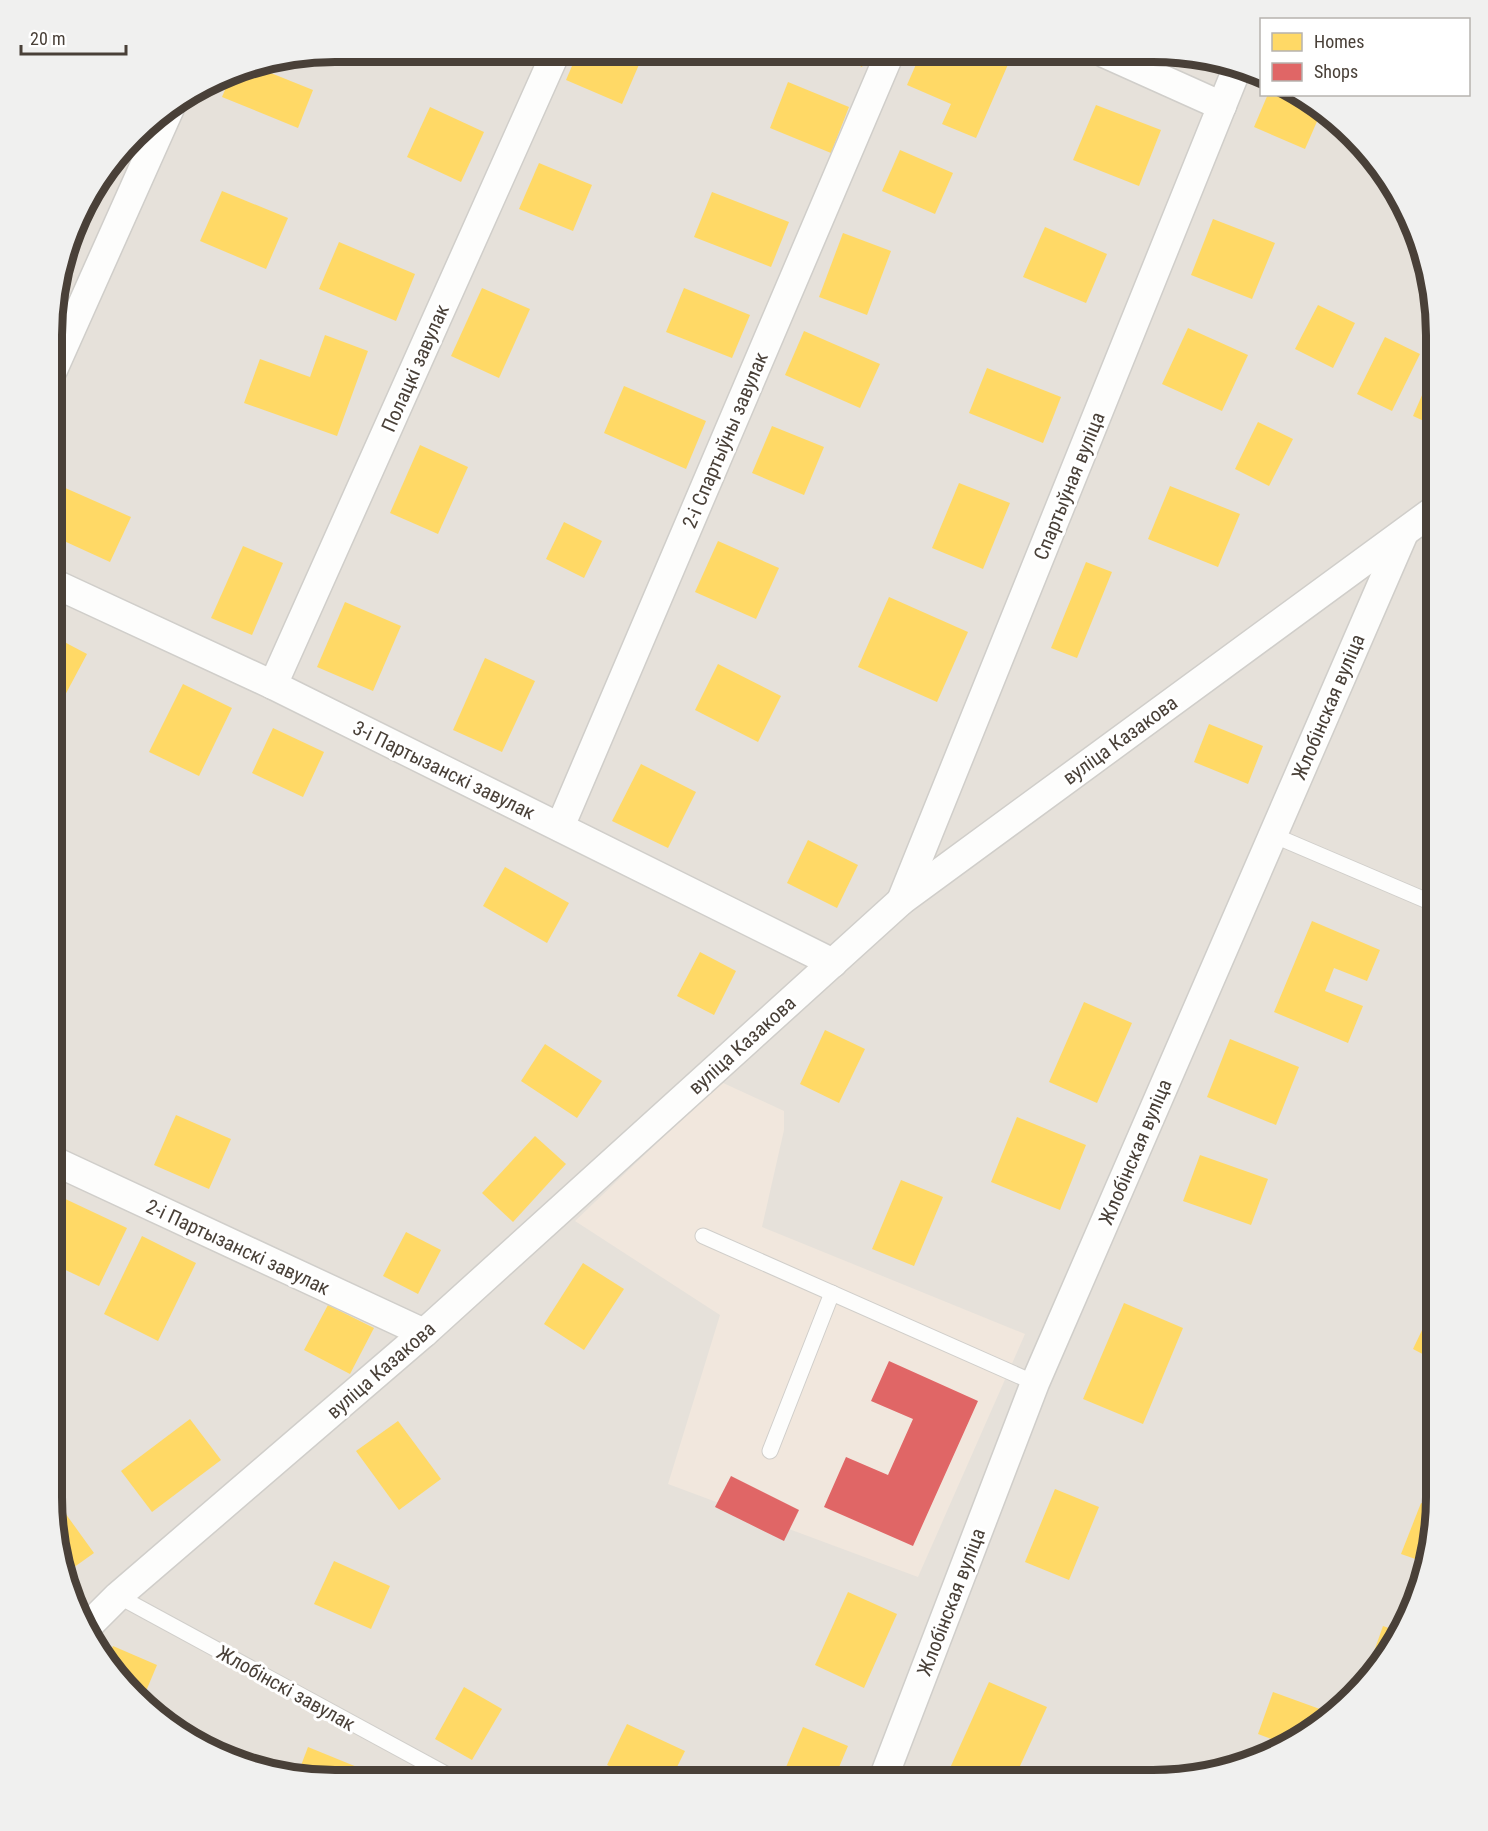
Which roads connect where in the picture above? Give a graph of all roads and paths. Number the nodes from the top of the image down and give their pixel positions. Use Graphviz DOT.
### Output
graph roads {
  1 [pos="552,62"];
  2 [pos="886,62"];
  3 [pos="1124,62"];
  4 [pos="1234,74"];
  5 [pos="1222,106"];
  6 [pos="164,121"];
  7 [pos="62,350"];
  8 [pos="1426,516"];
  9 [pos="1404,532"];
  10 [pos="62,587"];
  11 [pos="273,685"];
  12 [pos="560,827"];
  13 [pos="1273,836"];
  14 [pos="1426,900"];
  15 [pos="901,901"];
  16 [pos="833,963"];
  17 [pos="62,1165"];
  18 [pos="703,1236"];
  19 [pos="832,1293"];
  20 [pos="424,1334"];
  21 [pos="1035,1383"];
  22 [pos="770,1451"];
  23 [pos="118,1596"];
  24 [pos="92,1622"];
  25 [pos="438,1770"];
  26 [pos="886,1770"];
  1 -- 11 [label="street, Полацкі завулак"];
  2 -- 12 [label="street, 2-і Спартыўны завулак"];
  3 -- 5 [label="street"];
  4 -- 5 [label="street, Спартыўная вуліца"];
  5 -- 15 [label="street, Спартыўная вуліца"];
  6 -- 7 [label="street"];
  8 -- 9 [label="street, вуліца Казакова"];
  9 -- 13 [label="street, Жлобінская вуліца"];
  9 -- 15 [label="street, вуліца Казакова"];
  10 -- 11 [label="street, 3-і Партызанскі завулак"];
  11 -- 12 [label="street, 3-і Партызанскі завулак"];
  12 -- 16 [label="street, 3-і Партызанскі завулак"];
  13 -- 14 [label="lane"];
  13 -- 21 [label="street, Жлобінская вуліца"];
  15 -- 16 [label="street, вуліца Казакова"];
  16 -- 20 [label="street, вуліца Казакова"];
  17 -- 20 [label="street, 2-і Партызанскі завулак"];
  18 -- 19 [label="lane"];
  19 -- 21 [label="lane"];
  19 -- 22 [label="lane"];
  20 -- 23 [label="street, вуліца Казакова"];
  21 -- 26 [label="street, Жлобінская вуліца"];
  23 -- 24 [label="street, вуліца Казакова"];
  23 -- 25 [label="lane, Жлобінскі завулак"];
}
